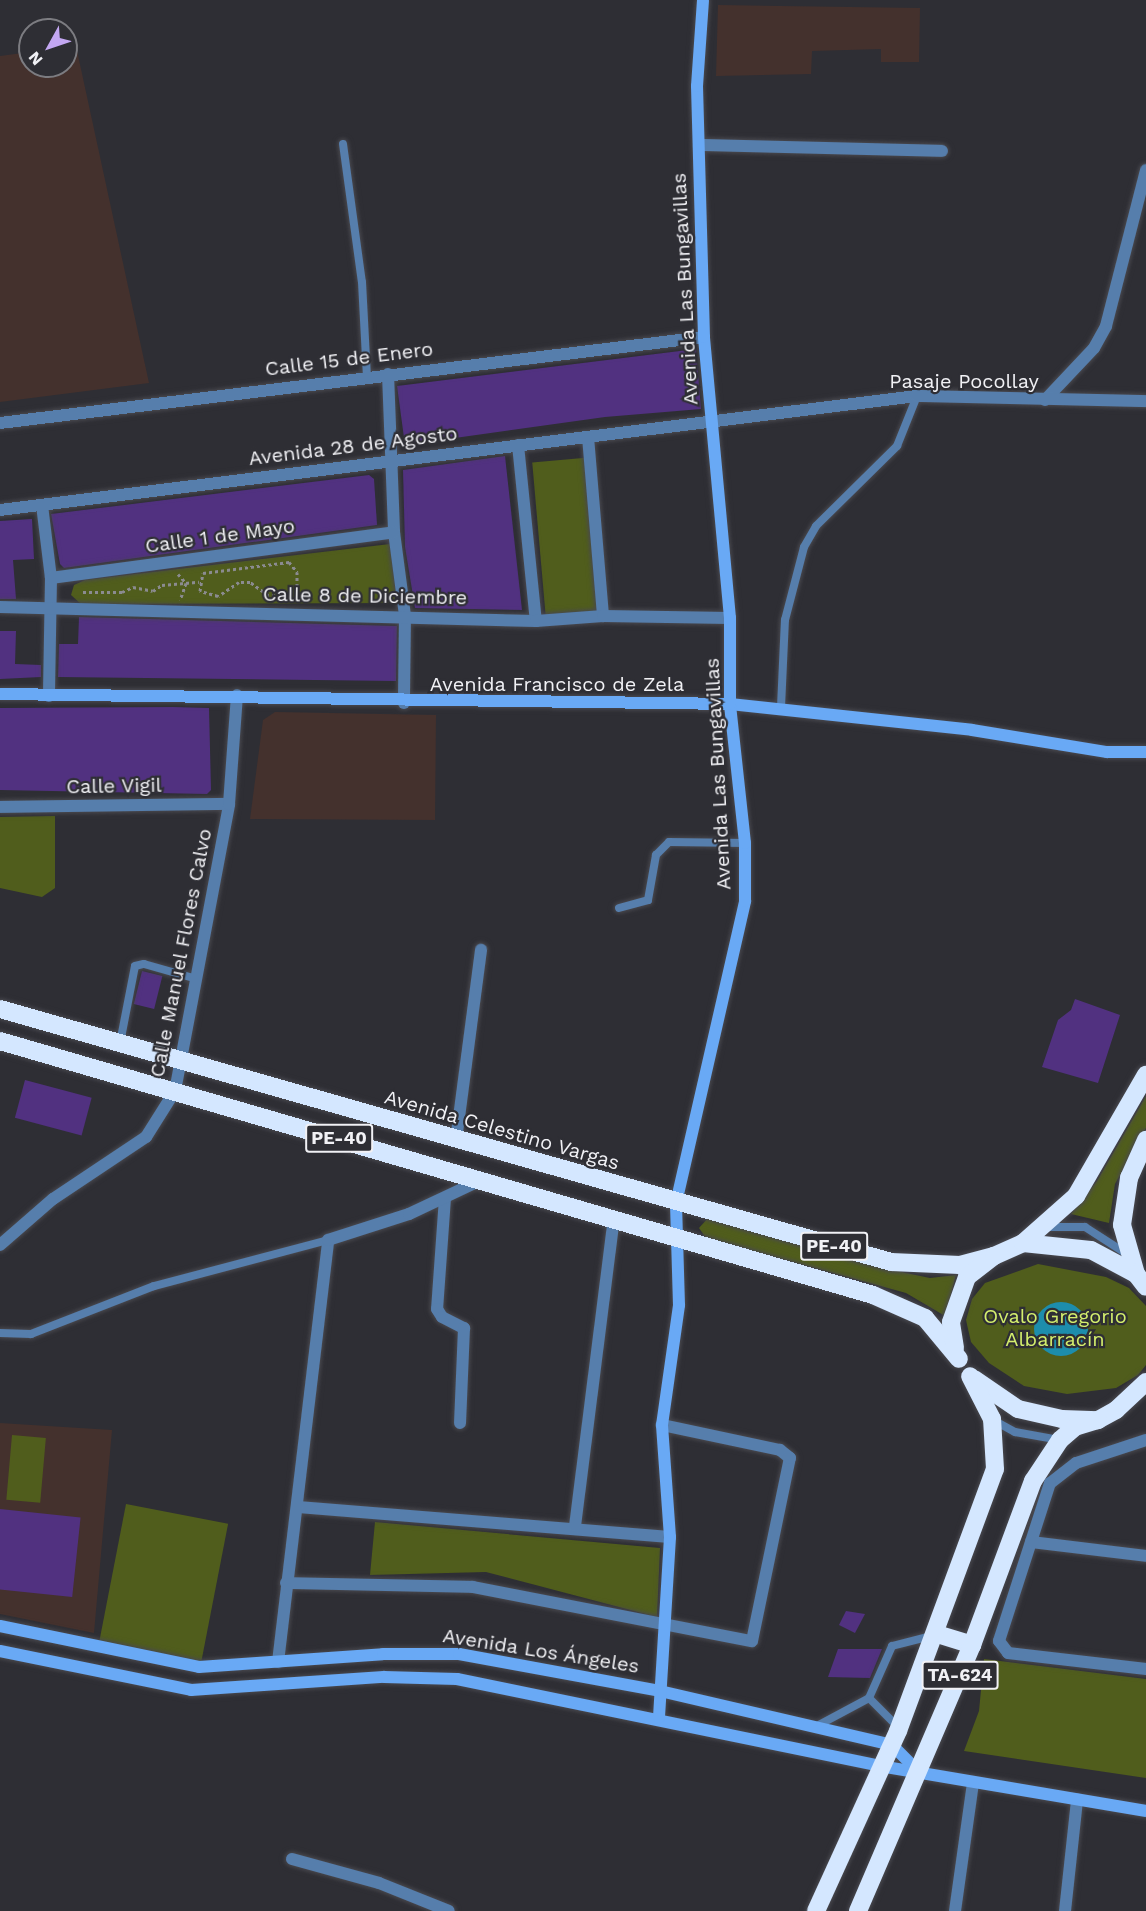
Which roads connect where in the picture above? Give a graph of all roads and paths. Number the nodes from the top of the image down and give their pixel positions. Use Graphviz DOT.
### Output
graph roads {
  1 [pos="703,0"];
  2 [pos="343,144"];
  3 [pos="699,145"];
  4 [pos="942,151"];
  5 [pos="1146,170"];
  6 [pos="704,337"];
  7 [pos="388,374"];
  8 [pos="367,377"];
  9 [pos="917,396"];
  10 [pos="1045,400"];
  11 [pos="1146,401"];
  12 [pos="711,418"];
  13 [pos="0,423"];
  14 [pos="588,437"];
  15 [pos="518,445"];
  16 [pos="394,461"];
  17 [pos="42,506"];
  18 [pos="0,510"];
  19 [pos="394,532"];
  20 [pos="176,570"];
  21 [pos="51,578"];
  22 [pos="86,582"];
  23 [pos="199,582"];
  24 [pos="186,583"];
  25 [pos="83,592"];
  26 [pos="86,600"];
  27 [pos="180,601"];
  28 [pos="0,607"];
  29 [pos="51,610"];
  30 [pos="405,615"];
  31 [pos="603,616"];
  32 [pos="730,618"];
  33 [pos="536,621"];
  34 [pos="0,694"];
  35 [pos="237,694"];
  36 [pos="49,696"];
  37 [pos="404,703"];
  38 [pos="730,704"];
  39 [pos="781,707"];
  40 [pos="1146,752"];
  41 [pos="229,804"];
  42 [pos="0,807"];
  43 [pos="745,843"];
  44 [pos="619,908"];
  45 [pos="481,950"];
  46 [pos="197,979"];
  47 [pos="0,1009"];
  48 [pos="0,1041"];
  49 [pos="120,1043"];
  50 [pos="182,1061"];
  51 [pos="1146,1075"];
  52 [pos="175,1091"];
  53 [pos="456,1140"];
  54 [pos="1146,1140"];
  55 [pos="526,1160"];
  56 [pos="482,1179"];
  57 [pos="519,1190"];
  58 [pos="445,1197"];
  59 [pos="676,1203"];
  60 [pos="614,1217"];
  61 [pos="1041,1227"];
  62 [pos="678,1236"];
  63 [pos="328,1240"];
  64 [pos="1023,1243"];
  65 [pos="0,1245"];
  66 [pos="1127,1254"];
  67 [pos="994,1256"];
  68 [pos="1141,1280"];
  69 [pos="0,1333"];
  70 [pos="958,1359"];
  71 [pos="970,1376"];
  72 [pos="1146,1382"];
  73 [pos="992,1419"];
  74 [pos="1098,1419"];
  75 [pos="460,1424"];
  76 [pos="662,1425"];
  77 [pos="1060,1440"];
  78 [pos="1146,1440"];
  79 [pos="298,1507"];
  80 [pos="575,1526"];
  81 [pos="670,1537"];
  82 [pos="1031,1542"];
  83 [pos="1146,1556"];
  84 [pos="286,1583"];
  85 [pos="666,1625"];
  86 [pos="0,1626"];
  87 [pos="937,1634"];
  88 [pos="972,1645"];
  89 [pos="0,1651"];
  90 [pos="278,1662"];
  91 [pos="213,1666"];
  92 [pos="1146,1669"];
  93 [pos="214,1689"];
  94 [pos="660,1691"];
  95 [pos="869,1698"];
  96 [pos="659,1717"];
  97 [pos="815,1727"];
  98 [pos="896,1736"];
  99 [pos="880,1766"];
  100 [pos="919,1772"];
  101 [pos="973,1783"];
  102 [pos="1077,1800"];
  103 [pos="1146,1810"];
  104 [pos="292,1858"];
  105 [pos="449,1911"];
  106 [pos="816,1911"];
  107 [pos="858,1911"];
  108 [pos="955,1911"];
  109 [pos="1065,1911"];
  1 -- 3 [label="street, Avenida Las Bungavillas"];
  2 -- 8 [label="lane"];
  3 -- 4 [label="street"];
  3 -- 6 [label="street, Avenida Las Bungavillas"];
  5 -- 10 [label="street"];
  6 -- 7 [label="street, Calle 15 de Enero"];
  6 -- 12 [label="street, Avenida Las Bungavillas"];
  7 -- 8 [label="street, Calle 15 de Enero"];
  7 -- 16 [label="street"];
  8 -- 13 [label="street, Calle 15 de Enero"];
  9 -- 10 [label="street, Pasaje Pocollay"];
  9 -- 12 [label="street, Pasaje Pocollay"];
  9 -- 39 [label="lane"];
  10 -- 11 [label="street, Pasaje Pocollay"];
  12 -- 14 [label="street, Avenida 28 de Agosto"];
  12 -- 32 [label="street, Avenida Las Bungavillas"];
  14 -- 15 [label="street, Avenida 28 de Agosto"];
  14 -- 31 [label="street"];
  15 -- 16 [label="street, Avenida 28 de Agosto"];
  15 -- 33 [label="street"];
  16 -- 17 [label="street, Avenida 28 de Agosto"];
  16 -- 19 [label="street"];
  17 -- 18 [label="street, Avenida 28 de Agosto"];
  17 -- 21 [label="street"];
  19 -- 21 [label="street, Calle 1 de Mayo"];
  19 -- 30 [label="street"];
  20 -- 24 [label="path"];
  21 -- 29 [label="street"];
  22 -- 25 [label="path"];
  23 -- 23 [label="path"];
  23 -- 24 [label="path"];
  24 -- 25 [label="path"];
  24 -- 27 [label="path"];
  25 -- 26 [label="path"];
  28 -- 29 [label="street, Calle 8 de Diciembre"];
  29 -- 30 [label="street, Calle 8 de Diciembre"];
  29 -- 36 [label="street"];
  30 -- 33 [label="street, Calle 8 de Diciembre"];
  30 -- 37 [label="street"];
  31 -- 32 [label="street, Calle 8 de Diciembre"];
  31 -- 33 [label="street, Calle 8 de Diciembre"];
  32 -- 38 [label="street, Avenida Las Bungavillas"];
  34 -- 36 [label="street, Avenida Francisco de Zela"];
  35 -- 36 [label="street, Avenida Francisco de Zela"];
  35 -- 37 [label="street, Avenida Francisco de Zela"];
  35 -- 41 [label="street, Calle Manuel Flores Calvo"];
  37 -- 38 [label="street, Avenida Francisco de Zela"];
  38 -- 39 [label="street, Avenida Francisco de Zela"];
  38 -- 43 [label="street, Avenida Las Bungavillas"];
  39 -- 40 [label="street, Avenida Francisco de Zela"];
  41 -- 42 [label="street, Calle Vigil"];
  41 -- 46 [label="street, Calle Manuel Flores Calvo"];
  43 -- 44 [label="lane"];
  43 -- 59 [label="street, Avenida Las Bungavillas"];
  45 -- 53 [label="street"];
  46 -- 49 [label="lane"];
  46 -- 50 [label="street, Calle Manuel Flores Calvo"];
  47 -- 49 [label="highway, Avenida Celestino Vargas / PE-40"];
  48 -- 52 [label="highway, PE-40"];
  49 -- 50 [label="highway, Avenida Celestino Vargas / PE-40"];
  50 -- 52 [label="street, Calle Manuel Flores Calvo"];
  50 -- 53 [label="highway, Avenida Celestino Vargas / PE-40"];
  51 -- 61 [label="highway"];
  52 -- 56 [label="highway, PE-40"];
  52 -- 65 [label="street, Calle Manuel Flores Calvo"];
  53 -- 55 [label="highway, Avenida Celestino Vargas / PE-40"];
  54 -- 66 [label="highway"];
  55 -- 57 [label="highway"];
  55 -- 59 [label="highway, Avenida Celestino Vargas / PE-40"];
  56 -- 57 [label="highway, PE-40"];
  56 -- 58 [label="street"];
  57 -- 60 [label="highway, PE-40"];
  58 -- 63 [label="street"];
  58 -- 75 [label="street"];
  59 -- 62 [label="street, Avenida Las Bungavillas"];
  59 -- 67 [label="highway, Avenida Celestino Vargas / PE-40"];
  60 -- 62 [label="highway, PE-40"];
  60 -- 80 [label="street"];
  61 -- 64 [label="highway"];
  61 -- 66 [label="lane"];
  62 -- 70 [label="highway, PE-40"];
  62 -- 76 [label="street, Avenida Las Bungavillas"];
  63 -- 69 [label="lane"];
  63 -- 79 [label="street"];
  64 -- 67 [label="highway"];
  64 -- 68 [label="highway"];
  66 -- 68 [label="highway"];
  67 -- 70 [label="highway"];
  70 -- 71 [label="highway"];
  71 -- 73 [label="highway, TA-624"];
  71 -- 74 [label="highway"];
  72 -- 74 [label="highway"];
  73 -- 77 [label="lane"];
  73 -- 87 [label="highway, TA-624"];
  74 -- 77 [label="highway, TA-624"];
  76 -- 81 [label="street, Avenida Las Bungavillas"];
  76 -- 85 [label="street"];
  77 -- 88 [label="highway, TA-624"];
  78 -- 82 [label="street"];
  79 -- 80 [label="street"];
  79 -- 84 [label="street"];
  80 -- 81 [label="street"];
  81 -- 85 [label="street, Avenida Las Bungavillas"];
  82 -- 83 [label="street"];
  82 -- 92 [label="street"];
  84 -- 85 [label="street"];
  84 -- 90 [label="street"];
  85 -- 94 [label="street, Avenida Las Bungavillas"];
  86 -- 91 [label="street, Avenida Los Ángeles"];
  87 -- 88 [label="highway"];
  87 -- 95 [label="lane"];
  87 -- 98 [label="highway, TA-624"];
  88 -- 100 [label="highway, TA-624"];
  89 -- 93 [label="street, Avenida Los Ángeles"];
  90 -- 91 [label="street, Avenida Los Ángeles"];
  90 -- 94 [label="street, Avenida Los Ángeles"];
  91 -- 93 [label="street"];
  93 -- 96 [label="street, Avenida Los Ángeles"];
  94 -- 96 [label="street, Avenida Las Bungavillas"];
  94 -- 97 [label="street, Avenida Los Ángeles"];
  95 -- 97 [label="lane"];
  95 -- 98 [label="lane"];
  96 -- 99 [label="street, Avenida Los Ángeles"];
  97 -- 98 [label="street, Avenida Los Ángeles"];
  98 -- 99 [label="highway, TA-624"];
  98 -- 100 [label="street"];
  99 -- 100 [label="street, Avenida Los Ángeles"];
  99 -- 106 [label="highway, TA-624"];
  100 -- 101 [label="street, Avenida Los Ángeles"];
  100 -- 107 [label="highway, TA-624"];
  101 -- 102 [label="street, Avenida Los Ángeles"];
  101 -- 108 [label="street"];
  102 -- 103 [label="street, Avenida Los Ángeles"];
  102 -- 109 [label="street"];
  104 -- 105 [label="street"];
}
